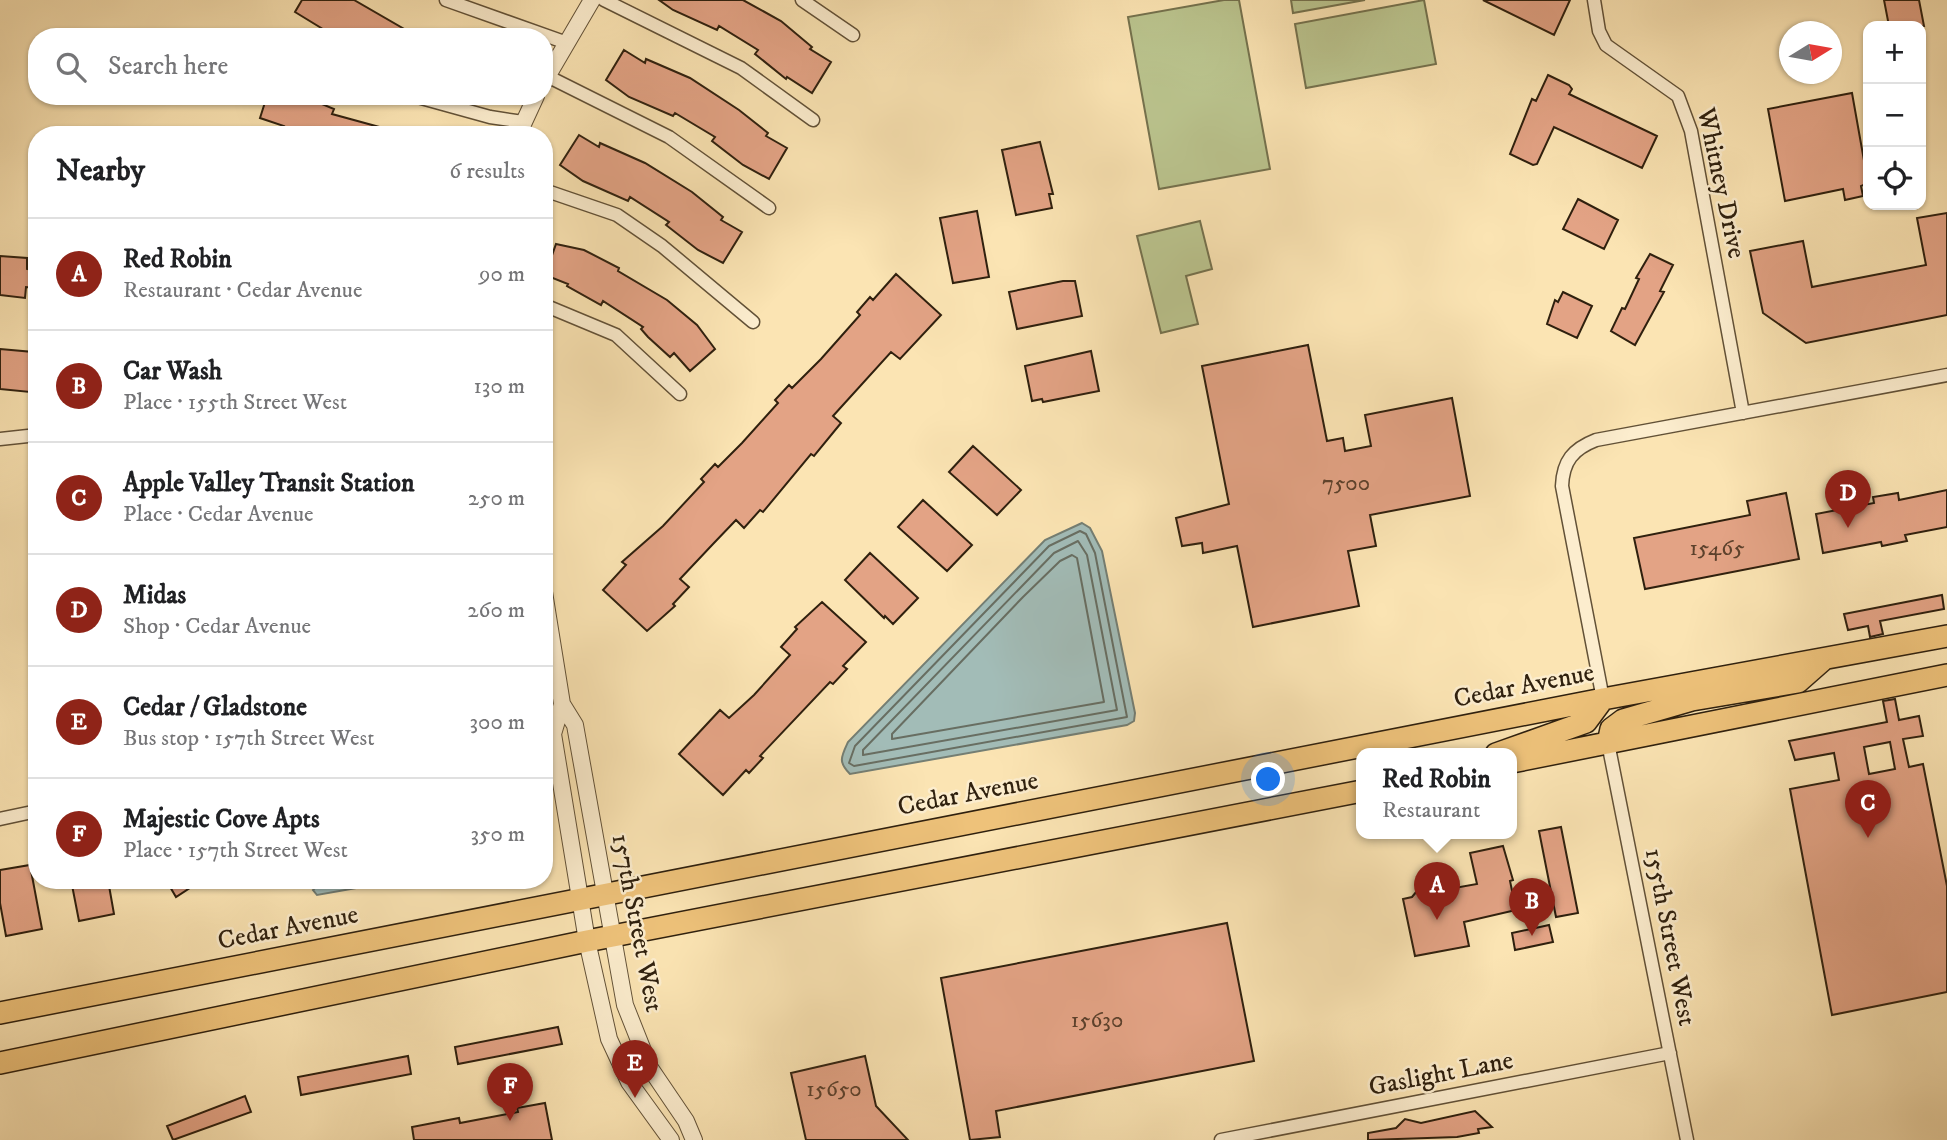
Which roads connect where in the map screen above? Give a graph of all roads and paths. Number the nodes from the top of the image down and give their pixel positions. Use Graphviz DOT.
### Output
graph roads {
  1 [pos="446,0"];
  2 [pos="592,0"];
  3 [pos="604,0"];
  4 [pos="802,0"];
  5 [pos="1594,0"];
  6 [pos="525,28"];
  7 [pos="853,35"];
  8 [pos="553,38"];
  9 [pos="567,43"];
  10 [pos="553,67"];
  11 [pos="553,82"];
  12 [pos="446,105"];
  13 [pos="532,105"];
  14 [pos="813,120"];
  15 [pos="515,126"];
  16 [pos="522,126"];
  17 [pos="553,193"];
  18 [pos="769,208"];
  19 [pos="553,309"];
  20 [pos="752,322"];
  21 [pos="1947,375"];
  22 [pos="680,394"];
  23 [pos="1743,413"];
  24 [pos="28,436"];
  25 [pos="0,439"];
  26 [pos="1947,636"];
  27 [pos="553,648"];
  28 [pos="1825,659"];
  29 [pos="1947,675"];
  30 [pos="1602,699"];
  31 [pos="562,704"];
  32 [pos="1608,743"];
  33 [pos="1513,748"];
  34 [pos="1517,761"];
  35 [pos="1356,792"];
  36 [pos="28,813"];
  37 [pos="0,819"];
  38 [pos="607,894"];
  39 [pos="580,899"];
  40 [pos="614,936"];
  41 [pos="587,941"];
  42 [pos="0,1013"];
  43 [pos="1670,1053"];
  44 [pos="0,1063"];
  45 [pos="671,1140"];
  46 [pos="694,1140"];
  47 [pos="1221,1140"];
  48 [pos="1687,1140"];
  1 -- 6 [label="street"];
  2 -- 9 [label="street"];
  3 -- 14 [label="street"];
  4 -- 7 [label="street"];
  5 -- 23 [label="street, Whitney Drive"];
  8 -- 9 [label="street"];
  9 -- 10 [label="street"];
  11 -- 18 [label="street"];
  12 -- 15 [label="street"];
  13 -- 16 [label="street"];
  17 -- 20 [label="street"];
  19 -- 22 [label="street"];
  21 -- 23 [label="street"];
  23 -- 30 [label="street"];
  24 -- 25 [label="street"];
  26 -- 28 [label="main road, Cedar Avenue"];
  27 -- 31 [label="street, 157th Street West"];
  28 -- 30 [label="main road, Cedar Avenue"];
  28 -- 32 [label="main road"];
  29 -- 32 [label="main road"];
  30 -- 33 [label="main road"];
  30 -- 38 [label="main road, Cedar Avenue"];
  31 -- 38 [label="street, 157th Street West"];
  31 -- 39 [label="street, 157th Street West"];
  32 -- 34 [label="main road"];
  32 -- 43 [label="street, 155th Street West"];
  35 -- 40 [label="main road"];
  36 -- 37 [label="street"];
  38 -- 39 [label="main road, Cedar Avenue"];
  38 -- 40 [label="street, 157th Street West"];
  39 -- 41 [label="street, 157th Street West"];
  39 -- 42 [label="main road, Cedar Avenue"];
  40 -- 41 [label="main road"];
  40 -- 46 [label="street, 157th Street West"];
  41 -- 44 [label="main road"];
  41 -- 45 [label="street, 157th Street West"];
  43 -- 47 [label="street, Gaslight Lane"];
  43 -- 48 [label="street, 155th Street West"];
}
